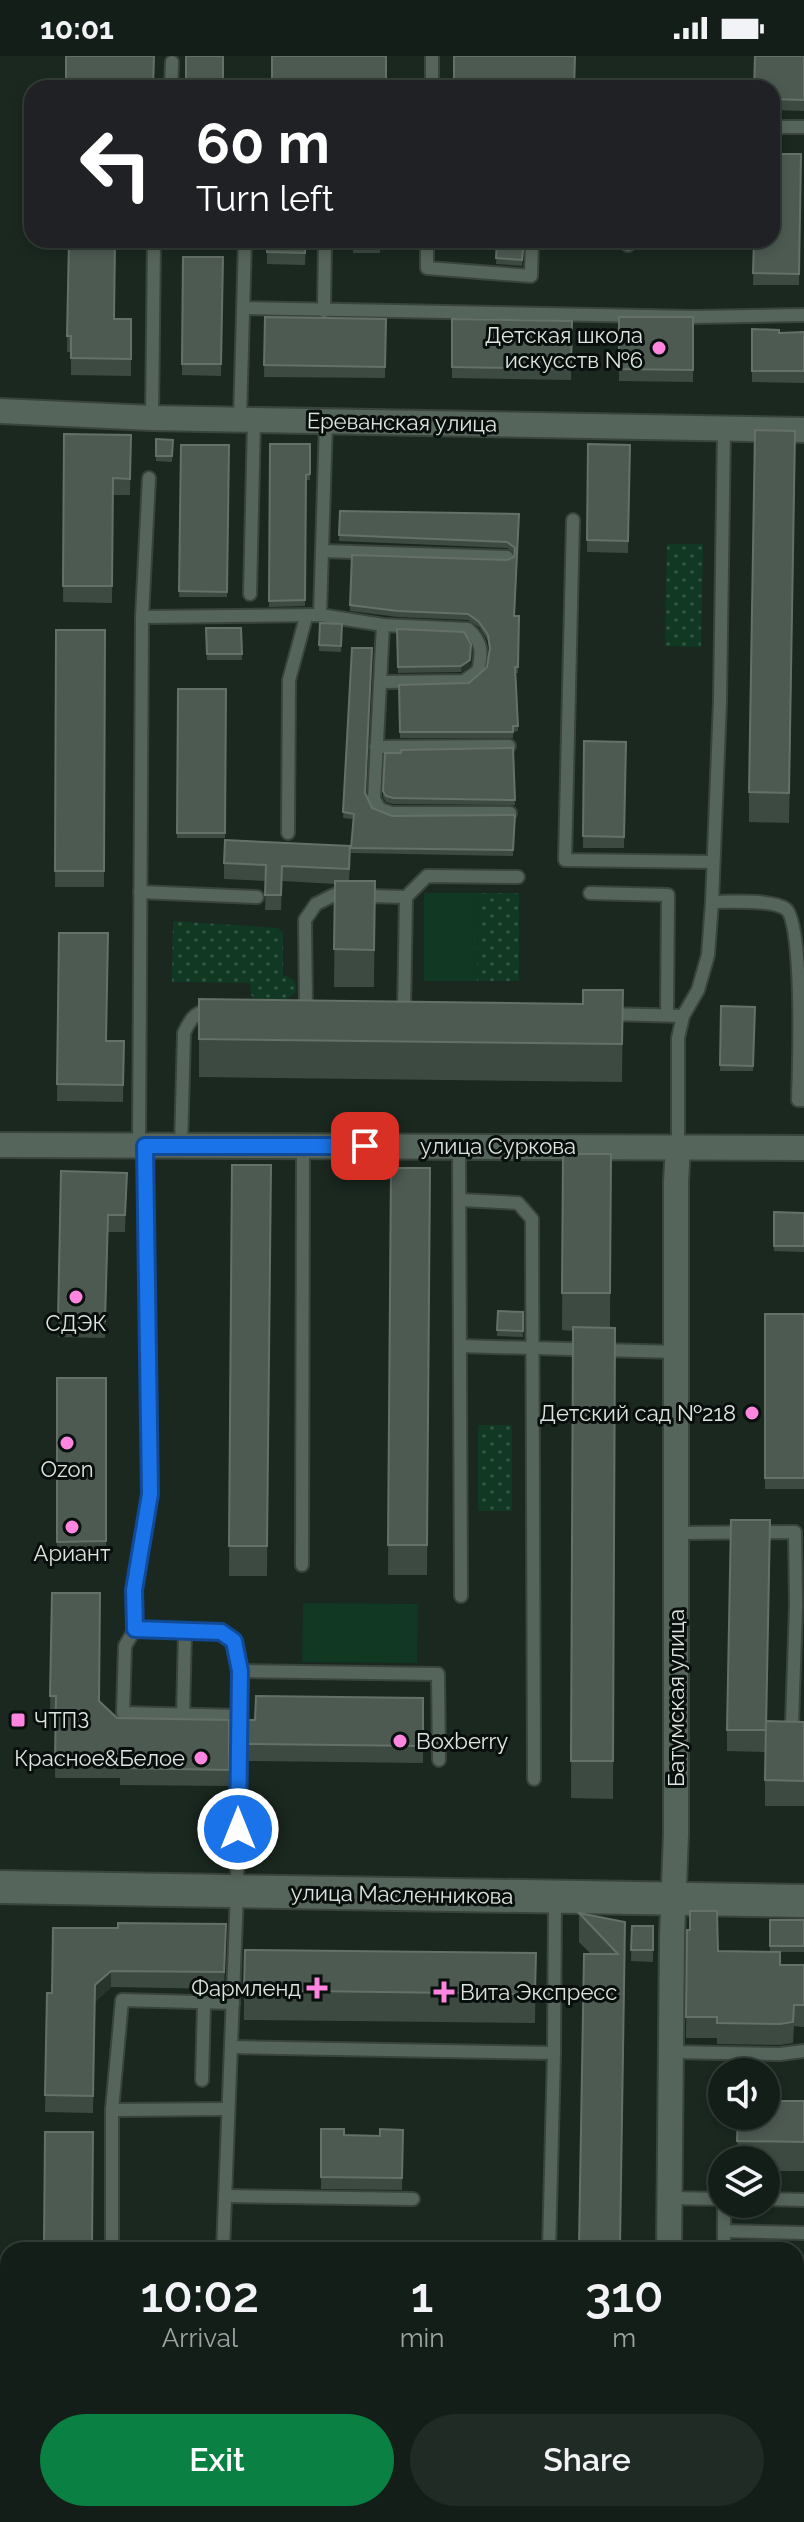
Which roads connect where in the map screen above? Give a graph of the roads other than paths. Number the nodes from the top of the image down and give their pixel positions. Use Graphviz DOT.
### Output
graph roads {
  1 [pos="432,56"];
  2 [pos="172,62"];
  3 [pos="171,80"];
  4 [pos="432,80"];
  5 [pos="780,127"];
  6 [pos="804,127"];
  7 [pos="154,248"];
  8 [pos="245,248"];
  9 [pos="325,248"];
  10 [pos="427,248"];
  11 [pos="532,248"];
  12 [pos="244,308"];
  13 [pos="324,311"];
  14 [pos="804,315"];
  15 [pos="0,411"];
  16 [pos="152,418"];
  17 [pos="247,419"];
  18 [pos="326,421"];
  19 [pos="724,428"];
  20 [pos="804,430"];
  21 [pos="149,478"];
  22 [pos="573,520"];
  23 [pos="322,551"];
  24 [pos="507,557"];
  25 [pos="250,594"];
  26 [pos="320,615"];
  27 [pos="142,617"];
  28 [pos="306,617"];
  29 [pos="383,625"];
  30 [pos="382,682"];
  31 [pos="509,746"];
  32 [pos="376,747"];
  33 [pos="510,813"];
  34 [pos="288,833"];
  35 [pos="713,862"];
  36 [pos="518,877"];
  37 [pos="140,892"];
  38 [pos="590,893"];
  39 [pos="257,897"];
  40 [pos="406,897"];
  41 [pos="712,902"];
  42 [pos="802,962"];
  43 [pos="232,1011"];
  44 [pos="291,1011"];
  45 [pos="306,1012"];
  46 [pos="320,1012"];
  47 [pos="390,1013"];
  48 [pos="404,1013"];
  49 [pos="419,1013"];
  50 [pos="601,1014"];
  51 [pos="667,1015"];
  52 [pos="683,1016"];
  53 [pos="804,1100"];
  54 [pos="0,1145"];
  55 [pos="459,1145"];
  56 [pos="142,1146"];
  57 [pos="181,1146"];
  58 [pos="303,1146"];
  59 [pos="678,1146"];
  60 [pos="804,1148"];
  61 [pos="461,1200"];
  62 [pos="460,1346"];
  63 [pos="534,1349"];
  64 [pos="676,1352"];
  65 [pos="677,1533"];
  66 [pos="302,1565"];
  67 [pos="461,1596"];
  68 [pos="800,1606"];
  69 [pos="135,1629"];
  70 [pos="185,1632"];
  71 [pos="240,1671"];
  72 [pos="183,1715"];
  73 [pos="239,1716"];
  74 [pos="792,1723"];
  75 [pos="439,1760"];
  76 [pos="534,1779"];
  77 [pos="0,1887"];
  78 [pos="237,1892"];
  79 [pos="555,1897"];
  80 [pos="673,1899"];
  81 [pos="804,1901"];
  82 [pos="204,2002"];
  83 [pos="233,2003"];
  84 [pos="231,2047"];
  85 [pos="804,2051"];
  86 [pos="671,2052"];
  87 [pos="554,2053"];
  88 [pos="202,2080"];
  89 [pos="228,2109"];
  90 [pos="112,2110"];
  91 [pos="225,2196"];
  92 [pos="669,2198"];
  93 [pos="413,2199"];
  94 [pos="780,2199"];
  95 [pos="708,2200"];
  96 [pos="804,2200"];
  97 [pos="724,2218"];
  98 [pos="724,2231"];
  99 [pos="803,2233"];
  100 [pos="112,2242"];
  101 [pos="223,2242"];
  102 [pos="549,2242"];
  103 [pos="669,2242"];
  104 [pos="724,2242"];
  1 -- 4 [label="lane"];
  2 -- 3 [label="lane"];
  5 -- 6 [label="lane"];
  7 -- 16 [label="lane"];
  8 -- 12 [label="lane"];
  9 -- 13 [label="lane"];
  10 -- 11 [label="lane"];
  12 -- 13 [label="lane"];
  12 -- 17 [label="lane"];
  13 -- 14 [label="lane"];
  15 -- 16 [label="street, Ереванская улица"];
  16 -- 17 [label="street, Ереванская улица"];
  17 -- 18 [label="street, Ереванская улица"];
  17 -- 25 [label="lane"];
  18 -- 19 [label="street, Ереванская улица"];
  18 -- 23 [label="lane"];
  19 -- 20 [label="street, Ереванская улица"];
  19 -- 35 [label="lane"];
  21 -- 27 [label="lane"];
  22 -- 35 [label="lane"];
  23 -- 24 [label="lane"];
  23 -- 26 [label="lane"];
  26 -- 28 [label="lane"];
  26 -- 29 [label="lane"];
  27 -- 28 [label="lane"];
  27 -- 37 [label="lane"];
  28 -- 34 [label="lane"];
  29 -- 30 [label="lane"];
  29 -- 30 [label="lane"];
  30 -- 32 [label="lane"];
  31 -- 32 [label="lane"];
  32 -- 33 [label="lane"];
  35 -- 41 [label="lane"];
  36 -- 40 [label="lane"];
  37 -- 39 [label="lane"];
  37 -- 56 [label="lane"];
  38 -- 51 [label="lane"];
  40 -- 45 [label="lane"];
  40 -- 48 [label="lane"];
  41 -- 42 [label="lane"];
  41 -- 52 [label="lane"];
  42 -- 53 [label="lane"];
  43 -- 57 [label="lane"];
  44 -- 45 [label="lane"];
  45 -- 46 [label="lane"];
  47 -- 48 [label="lane"];
  48 -- 49 [label="lane"];
  50 -- 51 [label="lane"];
  51 -- 52 [label="lane"];
  52 -- 59 [label="lane"];
  54 -- 56 [label="street, улица Суркова"];
  55 -- 58 [label="street, улица Суркова"];
  55 -- 59 [label="street, улица Суркова"];
  55 -- 61 [label="lane"];
  56 -- 57 [label="street, улица Суркова"];
  56 -- 69 [label="lane"];
  57 -- 58 [label="street, улица Суркова"];
  58 -- 66 [label="lane"];
  59 -- 60 [label="street, улица Суркова"];
  59 -- 64 [label="street, Батумская улица"];
  61 -- 62 [label="lane"];
  61 -- 63 [label="lane"];
  62 -- 63 [label="lane"];
  62 -- 67 [label="lane"];
  63 -- 64 [label="lane"];
  63 -- 76 [label="lane"];
  64 -- 65 [label="street, Батумская улица"];
  65 -- 68 [label="lane"];
  65 -- 80 [label="street, Батумская улица"];
  68 -- 74 [label="lane"];
  69 -- 70 [label="lane"];
  69 -- 72 [label="lane"];
  70 -- 71 [label="lane"];
  70 -- 72 [label="lane"];
  71 -- 73 [label="lane"];
  71 -- 75 [label="lane"];
  72 -- 73 [label="lane"];
  73 -- 78 [label="lane"];
  77 -- 78 [label="street, улица Масленникова"];
  78 -- 79 [label="street, улица Масленникова"];
  78 -- 83 [label="lane"];
  79 -- 80 [label="street, улица Масленникова"];
  79 -- 87 [label="lane"];
  80 -- 81 [label="street, улица Масленникова"];
  80 -- 86 [label="street, Батумская улица"];
  82 -- 83 [label="lane"];
  82 -- 88 [label="lane"];
  82 -- 90 [label="lane"];
  83 -- 84 [label="lane"];
  84 -- 87 [label="lane"];
  84 -- 89 [label="lane"];
  85 -- 86 [label="lane"];
  86 -- 92 [label="street, Батумская улица"];
  87 -- 102 [label="lane"];
  89 -- 90 [label="lane"];
  89 -- 91 [label="lane"];
  90 -- 100 [label="lane"];
  91 -- 93 [label="lane"];
  91 -- 101 [label="lane"];
  92 -- 95 [label="lane"];
  92 -- 103 [label="street, Батумская улица"];
  94 -- 96 [label="lane"];
  97 -- 98 [label="lane"];
  98 -- 99 [label="lane"];
  98 -- 104 [label="lane"];
}
